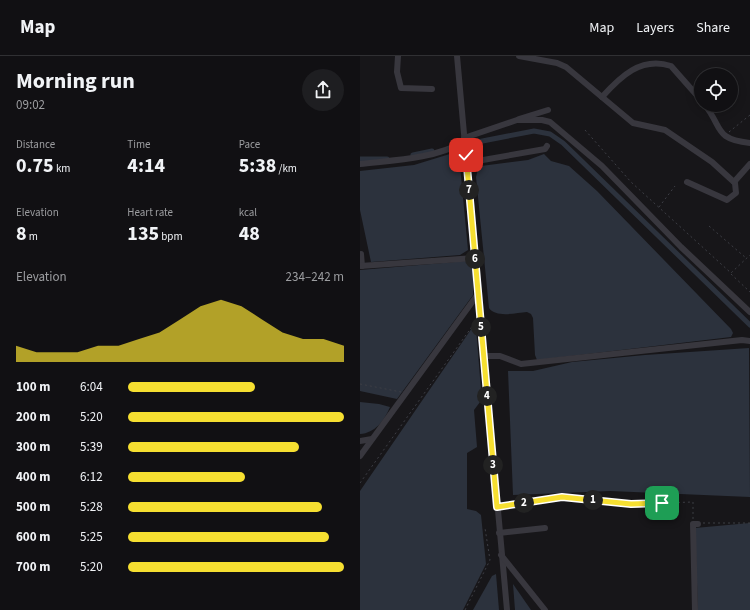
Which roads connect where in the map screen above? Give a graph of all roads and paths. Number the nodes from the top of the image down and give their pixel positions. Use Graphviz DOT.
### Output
graph roads {
  1 [pos="398,56"];
  2 [pos="457,56"];
  3 [pos="519,56"];
  4 [pos="432,89"];
  5 [pos="694,92"];
  6 [pos="602,97"];
  7 [pos="548,110"];
  8 [pos="709,112"];
  9 [pos="750,115"];
  10 [pos="517,120"];
  11 [pos="585,130"];
  12 [pos="724,135"];
  13 [pos="464,140"];
  14 [pos="750,143"];
  15 [pos="548,146"];
  16 [pos="466,163"];
  17 [pos="360,164"];
  18 [pos="750,164"];
  19 [pos="688,182"];
  20 [pos="734,182"];
  21 [pos="675,186"];
  22 [pos="659,208"];
  23 [pos="709,226"];
  24 [pos="360,254"];
  25 [pos="750,255"];
  26 [pos="475,258"];
  27 [pos="746,259"];
  28 [pos="361,266"];
  29 [pos="731,273"];
  30 [pos="750,292"];
  31 [pos="478,294"];
  32 [pos="750,312"];
  33 [pos="480,317"];
  34 [pos="750,341"];
  35 [pos="484,356"];
  36 [pos="360,384"];
  37 [pos="406,393"];
  38 [pos="372,439"];
  39 [pos="360,441"];
  40 [pos="360,456"];
  41 [pos="360,483"];
  42 [pos="497,507"];
  43 [pos="750,523"];
  44 [pos="695,524"];
  45 [pos="485,528"];
  46 [pos="545,528"];
  47 [pos="500,533"];
  48 [pos="501,555"];
  49 [pos="465,610"];
  50 [pos="507,610"];
  51 [pos="545,610"];
  52 [pos="695,610"];
  1 -- 4 [label="street"];
  2 -- 13 [label="street"];
  3 -- 6 [label="street"];
  5 -- 6 [label="street"];
  6 -- 20 [label="street"];
  7 -- 10 [label="street"];
  8 -- 12 [label="street"];
  9 -- 12 [label="path"];
  10 -- 13 [label="street"];
  10 -- 32 [label="street"];
  11 -- 22 [label="path"];
  12 -- 14 [label="street"];
  13 -- 16 [label="street"];
  13 -- 17 [label="street"];
  15 -- 16 [label="street"];
  16 -- 26 [label="street"];
  18 -- 20 [label="street"];
  19 -- 20 [label="street"];
  21 -- 22 [label="path"];
  22 -- 29 [label="path"];
  23 -- 27 [label="path"];
  24 -- 28 [label="street"];
  25 -- 27 [label="path"];
  26 -- 28 [label="street"];
  26 -- 31 [label="street"];
  27 -- 29 [label="path"];
  29 -- 30 [label="path"];
  31 -- 33 [label="street"];
  31 -- 37 [label="street"];
  33 -- 35 [label="street"];
  33 -- 41 [label="path"];
  34 -- 35 [label="street"];
  35 -- 42 [label="street"];
  36 -- 37 [label="path"];
  37 -- 38 [label="street"];
  38 -- 39 [label="street"];
  38 -- 40 [label="street"];
  42 -- 44 [label="path"];
  42 -- 47 [label="street"];
  43 -- 44 [label="path"];
  44 -- 52 [label="street"];
  45 -- 49 [label="path"];
  46 -- 47 [label="street"];
  47 -- 48 [label="street"];
  48 -- 50 [label="street"];
  48 -- 51 [label="street"];
}
